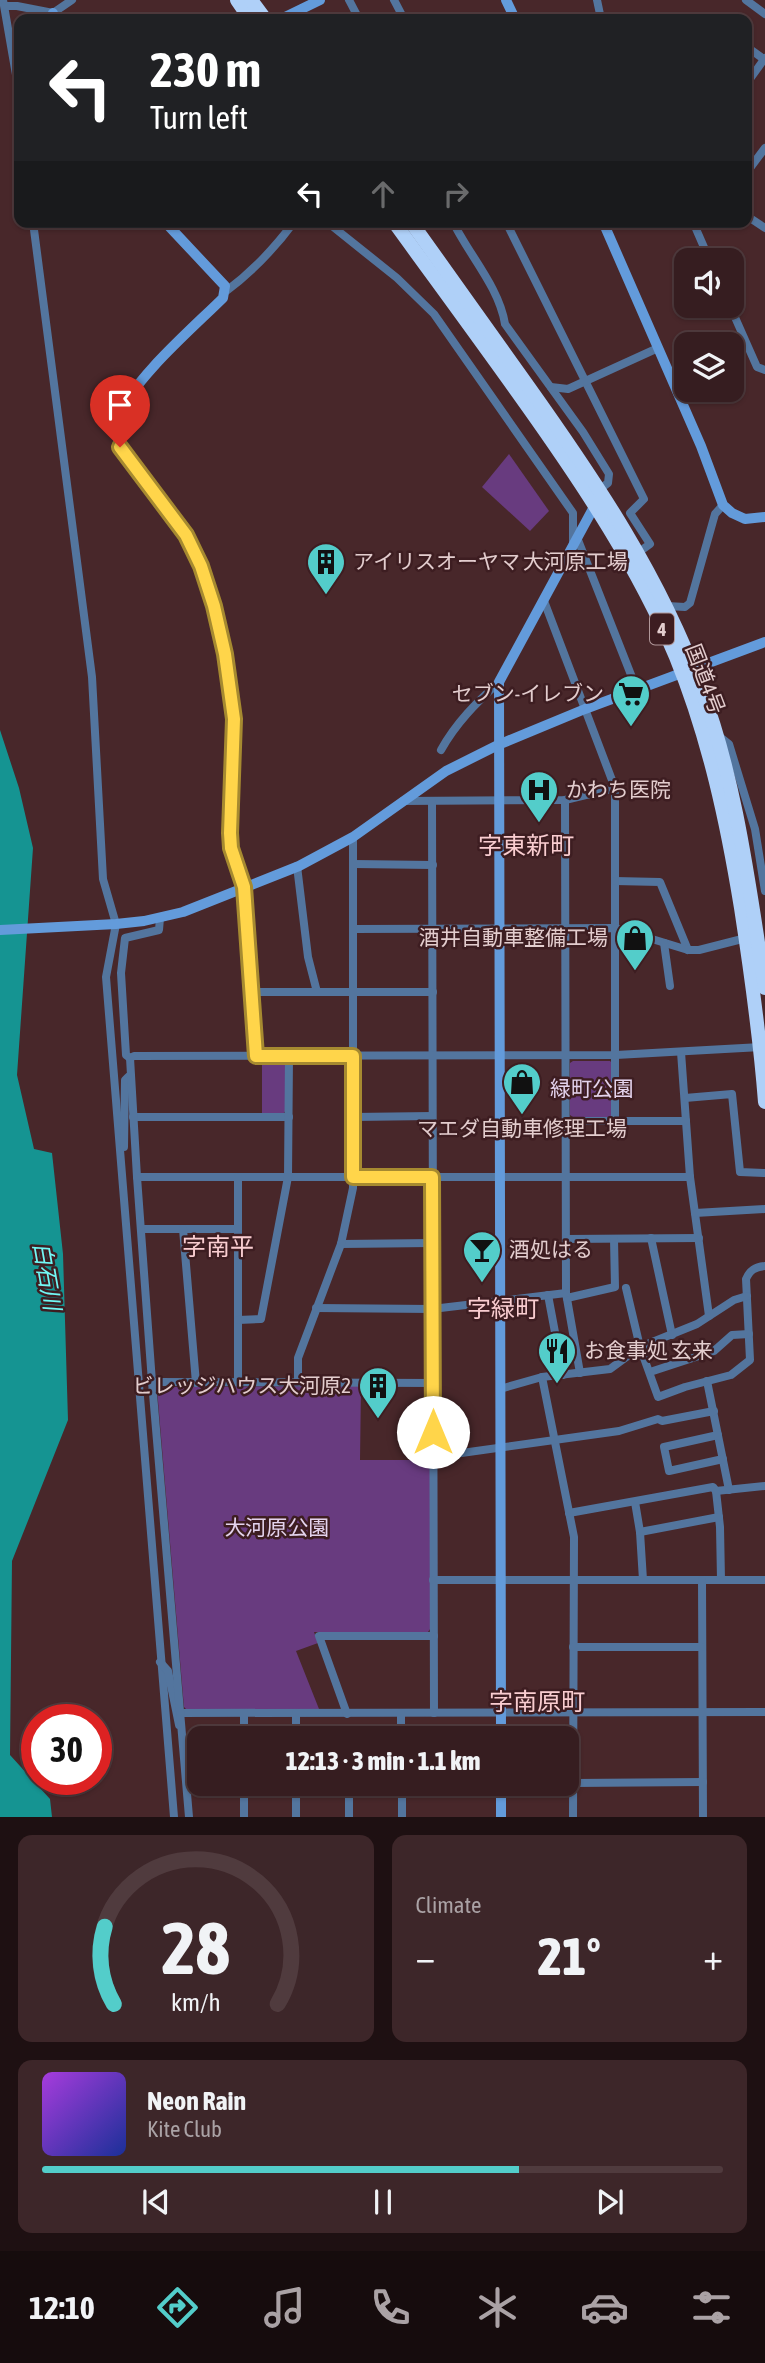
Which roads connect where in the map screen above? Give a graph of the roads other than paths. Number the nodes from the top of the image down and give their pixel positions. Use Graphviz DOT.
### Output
graph roads {
  1 [pos="72,0"];
  2 [pos="320,0"];
  3 [pos="746,0"];
  4 [pos="4,3"];
  5 [pos="46,14"];
  6 [pos="55,14"];
  7 [pos="291,14"];
  8 [pos="765,14"];
  9 [pos="765,59"];
  10 [pos="14,62"];
  11 [pos="752,76"];
  12 [pos="765,148"];
  13 [pos="752,165"];
  14 [pos="34,228"];
  15 [pos="171,228"];
  16 [pos="290,228"];
  17 [pos="334,228"];
  18 [pos="398,228"];
  19 [pos="415,228"];
  20 [pos="456,228"];
  21 [pos="509,228"];
  22 [pos="606,228"];
  23 [pos="696,228"];
  24 [pos="705,248"];
  25 [pos="225,292"];
  26 [pos="735,318"];
  27 [pos="658,348"];
  28 [pos="765,370"];
  29 [pos="585,380"];
  30 [pos="551,387"];
  31 [pos="600,489"];
  32 [pos="595,505"];
  33 [pos="723,505"];
  34 [pos="765,517"];
  35 [pos="575,544"];
  36 [pos="639,552"];
  37 [pos="544,601"];
  38 [pos="667,606"];
  39 [pos="765,642"];
  40 [pos="688,671"];
  41 [pos="499,682"];
  42 [pos="636,690"];
  43 [pos="585,709"];
  44 [pos="716,734"];
  45 [pos="498,746"];
  46 [pos="441,750"];
  47 [pos="615,788"];
  48 [pos="565,800"];
  49 [pos="400,801"];
  50 [pos="432,801"];
  51 [pos="498,801"];
  52 [pos="353,837"];
  53 [pos="353,864"];
  54 [pos="433,865"];
  55 [pos="297,866"];
  56 [pos="615,881"];
  57 [pos="244,887"];
  58 [pos="765,891"];
  59 [pos="160,918"];
  60 [pos="116,924"];
  61 [pos="566,927"];
  62 [pos="433,928"];
  63 [pos="499,928"];
  64 [pos="616,928"];
  65 [pos="353,929"];
  66 [pos="0,930"];
  67 [pos="746,938"];
  68 [pos="664,943"];
  69 [pos="688,950"];
  70 [pos="670,986"];
  71 [pos="765,988"];
  72 [pos="251,992"];
  73 [pos="317,992"];
  74 [pos="353,992"];
  75 [pos="432,992"];
  76 [pos="761,1047"];
  77 [pos="681,1052"];
  78 [pos="432,1055"];
  79 [pos="499,1055"];
  80 [pos="616,1055"];
  81 [pos="256,1056"];
  82 [pos="289,1056"];
  83 [pos="353,1056"];
  84 [pos="566,1056"];
  85 [pos="130,1058"];
  86 [pos="130,1075"];
  87 [pos="685,1098"];
  88 [pos="765,1102"];
  89 [pos="432,1116"];
  90 [pos="133,1117"];
  91 [pos="289,1117"];
  92 [pos="353,1117"];
  93 [pos="566,1121"];
  94 [pos="615,1121"];
  95 [pos="686,1121"];
  96 [pos="121,1162"];
  97 [pos="765,1173"];
  98 [pos="566,1176"];
  99 [pos="137,1177"];
  100 [pos="238,1177"];
  101 [pos="288,1177"];
  102 [pos="353,1177"];
  103 [pos="432,1177"];
  104 [pos="499,1177"];
  105 [pos="690,1177"];
  106 [pos="765,1209"];
  107 [pos="695,1213"];
  108 [pos="141,1229"];
  109 [pos="183,1229"];
  110 [pos="238,1229"];
  111 [pos="651,1238"];
  112 [pos="699,1238"];
  113 [pos="566,1239"];
  114 [pos="614,1239"];
  115 [pos="341,1244"];
  116 [pos="432,1244"];
  117 [pos="765,1266"];
  118 [pos="626,1288"];
  119 [pos="548,1295"];
  120 [pos="567,1295"];
  121 [pos="747,1296"];
  122 [pos="500,1301"];
  123 [pos="316,1308"];
  124 [pos="432,1309"];
  125 [pos="709,1316"];
  126 [pos="238,1320"];
  127 [pos="749,1334"];
  128 [pos="672,1335"];
  129 [pos="640,1348"];
  130 [pos="650,1372"];
  131 [pos="580,1373"];
  132 [pos="562,1376"];
  133 [pos="542,1377"];
  134 [pos="708,1381"];
  135 [pos="152,1382"];
  136 [pos="196,1382"];
  137 [pos="238,1382"];
  138 [pos="299,1382"];
  139 [pos="433,1383"];
  140 [pos="500,1389"];
  141 [pos="714,1411"];
  142 [pos="718,1435"];
  143 [pos="554,1440"];
  144 [pos="500,1448"];
  145 [pos="433,1457"];
  146 [pos="723,1460"];
  147 [pos="765,1486"];
  148 [pos="729,1490"];
  149 [pos="716,1491"];
  150 [pos="635,1502"];
  151 [pos="569,1513"];
  152 [pos="719,1517"];
  153 [pos="640,1532"];
  154 [pos="433,1580"];
  155 [pos="500,1580"];
  156 [pos="573,1580"];
  157 [pos="643,1580"];
  158 [pos="702,1580"];
  159 [pos="721,1580"];
  160 [pos="765,1580"];
  161 [pos="434,1636"];
  162 [pos="573,1647"];
  163 [pos="702,1647"];
  164 [pos="160,1662"];
  165 [pos="702,1712"];
  166 [pos="765,1712"];
  167 [pos="181,1713"];
  168 [pos="244,1713"];
  169 [pos="296,1713"];
  170 [pos="401,1713"];
  171 [pos="434,1713"];
  172 [pos="501,1713"];
  173 [pos="573,1713"];
  174 [pos="347,1714"];
  175 [pos="244,1726"];
  176 [pos="296,1726"];
  177 [pos="401,1726"];
  178 [pos="501,1726"];
  179 [pos="573,1726"];
  180 [pos="182,1730"];
  181 [pos="703,1782"];
  182 [pos="579,1783"];
  183 [pos="244,1796"];
  184 [pos="296,1796"];
  185 [pos="349,1796"];
  186 [pos="402,1796"];
  187 [pos="501,1796"];
  188 [pos="573,1796"];
  189 [pos="174,1817"];
  190 [pos="189,1817"];
  191 [pos="244,1817"];
  192 [pos="296,1817"];
  193 [pos="349,1817"];
  194 [pos="402,1817"];
  195 [pos="501,1817"];
  196 [pos="573,1817"];
  197 [pos="703,1817"];
  1 -- 6 [label="street"];
  2 -- 7 [label="street"];
  3 -- 8 [label="street"];
  4 -- 5 [label="street"];
  4 -- 10 [label="street"];
  9 -- 11 [label="street"];
  12 -- 13 [label="street"];
  14 -- 60 [label="street"];
  15 -- 25 [label="street"];
  16 -- 25 [label="street"];
  17 -- 35 [label="street"];
  18 -- 32 [label="highway, 国道4号 / 4"];
  19 -- 31 [label="highway, 国道4号 / 4"];
  20 -- 30 [label="street"];
  21 -- 29 [label="street"];
  22 -- 27 [label="street"];
  23 -- 24 [label="street"];
  25 -- 57 [label="street"];
  26 -- 28 [label="street"];
  27 -- 29 [label="street"];
  27 -- 33 [label="street"];
  29 -- 30 [label="street"];
  29 -- 36 [label="street"];
  30 -- 31 [label="street"];
  31 -- 36 [label="highway, 国道4号 / 4"];
  32 -- 35 [label="street"];
  32 -- 40 [label="highway, 国道4号 / 4"];
  33 -- 34 [label="street"];
  33 -- 38 [label="street"];
  35 -- 37 [label="street"];
  35 -- 42 [label="street"];
  36 -- 38 [label="highway, 国道4号 / 4"];
  37 -- 41 [label="street"];
  37 -- 43 [label="street"];
  38 -- 40 [label="highway, 国道4号 / 4"];
  39 -- 40 [label="street"];
  40 -- 42 [label="street"];
  40 -- 44 [label="highway, 国道4号 / 4"];
  40 -- 67 [label="highway, 国道4号 / 4"];
  41 -- 45 [label="street"];
  41 -- 46 [label="street"];
  42 -- 43 [label="street"];
  43 -- 45 [label="street"];
  43 -- 47 [label="street"];
  44 -- 58 [label="street"];
  44 -- 71 [label="highway, 国道4号 / 4"];
  45 -- 49 [label="street"];
  45 -- 51 [label="street"];
  47 -- 48 [label="street"];
  47 -- 56 [label="street"];
  48 -- 51 [label="street"];
  48 -- 61 [label="street"];
  49 -- 50 [label="street"];
  49 -- 52 [label="street"];
  50 -- 51 [label="street"];
  50 -- 54 [label="street"];
  51 -- 63 [label="street"];
  52 -- 53 [label="street"];
  52 -- 55 [label="street"];
  53 -- 54 [label="street"];
  53 -- 65 [label="street"];
  54 -- 62 [label="street"];
  55 -- 57 [label="street"];
  55 -- 73 [label="street"];
  56 -- 64 [label="street"];
  56 -- 69 [label="street"];
  57 -- 59 [label="street"];
  57 -- 72 [label="street"];
  59 -- 60 [label="street"];
  59 -- 85 [label="street"];
  60 -- 66 [label="street"];
  60 -- 96 [label="street"];
  61 -- 63 [label="street"];
  61 -- 64 [label="street"];
  61 -- 84 [label="street"];
  62 -- 63 [label="street"];
  62 -- 65 [label="street"];
  62 -- 75 [label="street"];
  63 -- 79 [label="street"];
  64 -- 68 [label="street"];
  64 -- 80 [label="street"];
  65 -- 74 [label="street"];
  67 -- 69 [label="street"];
  67 -- 76 [label="highway, 国道4号 / 4"];
  68 -- 69 [label="street"];
  68 -- 70 [label="street"];
  72 -- 73 [label="street"];
  72 -- 81 [label="street"];
  73 -- 74 [label="street"];
  74 -- 75 [label="street"];
  74 -- 83 [label="street"];
  75 -- 78 [label="street"];
  76 -- 77 [label="street"];
  76 -- 88 [label="highway, 国道4号 / 4"];
  77 -- 80 [label="street"];
  77 -- 87 [label="street"];
  78 -- 79 [label="street"];
  78 -- 83 [label="street"];
  78 -- 89 [label="street"];
  79 -- 84 [label="street"];
  79 -- 104 [label="street"];
  80 -- 84 [label="street"];
  80 -- 94 [label="street"];
  81 -- 82 [label="street"];
  81 -- 85 [label="street"];
  82 -- 83 [label="street"];
  82 -- 91 [label="street"];
  83 -- 92 [label="street"];
  84 -- 93 [label="street"];
  85 -- 86 [label="street"];
  86 -- 90 [label="street"];
  86 -- 96 [label="street"];
  87 -- 95 [label="street"];
  87 -- 97 [label="street"];
  89 -- 92 [label="street"];
  89 -- 103 [label="street"];
  90 -- 91 [label="street"];
  90 -- 99 [label="street"];
  91 -- 101 [label="street"];
  92 -- 102 [label="street"];
  93 -- 94 [label="street"];
  93 -- 98 [label="street"];
  94 -- 95 [label="street"];
  95 -- 105 [label="street"];
  96 -- 164 [label="street"];
  98 -- 104 [label="street"];
  98 -- 105 [label="street"];
  98 -- 113 [label="street"];
  99 -- 100 [label="street"];
  99 -- 108 [label="street"];
  100 -- 101 [label="street"];
  100 -- 110 [label="street"];
  101 -- 102 [label="street"];
  101 -- 126 [label="street"];
  102 -- 103 [label="street"];
  102 -- 115 [label="street"];
  103 -- 104 [label="street"];
  103 -- 116 [label="street"];
  104 -- 122 [label="street"];
  105 -- 107 [label="street"];
  106 -- 107 [label="street"];
  107 -- 112 [label="street"];
  108 -- 109 [label="street"];
  108 -- 135 [label="street"];
  109 -- 110 [label="street"];
  109 -- 136 [label="street"];
  110 -- 126 [label="street"];
  111 -- 112 [label="street"];
  111 -- 114 [label="street"];
  111 -- 128 [label="street"];
  112 -- 125 [label="street"];
  113 -- 114 [label="street"];
  113 -- 120 [label="street"];
  114 -- 120 [label="street"];
  115 -- 116 [label="street"];
  115 -- 123 [label="street"];
  116 -- 124 [label="street"];
  117 -- 121 [label="street"];
  118 -- 129 [label="street"];
  119 -- 120 [label="street"];
  119 -- 122 [label="street"];
  119 -- 132 [label="street"];
  120 -- 131 [label="street"];
  121 -- 125 [label="street"];
  121 -- 127 [label="street"];
  122 -- 124 [label="street"];
  122 -- 140 [label="street"];
  123 -- 124 [label="street"];
  123 -- 138 [label="street"];
  124 -- 139 [label="street"];
  125 -- 128 [label="street"];
  126 -- 137 [label="street"];
  127 -- 130 [label="street"];
  127 -- 134 [label="street"];
  128 -- 129 [label="street"];
  129 -- 130 [label="street"];
  129 -- 131 [label="street"];
  130 -- 134 [label="street"];
  131 -- 132 [label="street"];
  132 -- 133 [label="street"];
  133 -- 140 [label="street"];
  133 -- 143 [label="street"];
  134 -- 141 [label="street"];
  135 -- 136 [label="street"];
  135 -- 167 [label="street"];
  136 -- 137 [label="street"];
  137 -- 138 [label="street"];
  138 -- 139 [label="street"];
  139 -- 145 [label="street"];
  140 -- 144 [label="street"];
  141 -- 142 [label="street"];
  141 -- 143 [label="street"];
  142 -- 146 [label="street"];
  142 -- 146 [label="street"];
  143 -- 144 [label="street"];
  143 -- 151 [label="street"];
  144 -- 145 [label="street"];
  144 -- 155 [label="street"];
  145 -- 154 [label="street"];
  146 -- 148 [label="street"];
  147 -- 148 [label="street"];
  148 -- 149 [label="street"];
  149 -- 150 [label="street"];
  149 -- 152 [label="street"];
  150 -- 151 [label="street"];
  150 -- 153 [label="street"];
  151 -- 156 [label="street"];
  152 -- 153 [label="street"];
  152 -- 159 [label="street"];
  153 -- 157 [label="street"];
  154 -- 155 [label="street"];
  154 -- 161 [label="street"];
  155 -- 156 [label="street"];
  155 -- 172 [label="street"];
  156 -- 157 [label="street"];
  156 -- 162 [label="street"];
  157 -- 158 [label="street"];
  158 -- 159 [label="street"];
  158 -- 163 [label="street"];
  159 -- 160 [label="street"];
  161 -- 171 [label="street"];
  161 -- 174 [label="street"];
  162 -- 163 [label="street"];
  162 -- 173 [label="street"];
  163 -- 165 [label="street"];
  164 -- 180 [label="street"];
  164 -- 189 [label="street"];
  165 -- 166 [label="street"];
  165 -- 173 [label="street"];
  165 -- 181 [label="street"];
  167 -- 168 [label="street"];
  167 -- 180 [label="street"];
  168 -- 169 [label="street"];
  168 -- 175 [label="street"];
  169 -- 174 [label="street"];
  169 -- 176 [label="street"];
  170 -- 171 [label="street"];
  170 -- 174 [label="street"];
  170 -- 177 [label="street"];
  171 -- 172 [label="street"];
  172 -- 173 [label="street"];
  172 -- 178 [label="street"];
  173 -- 179 [label="street"];
  180 -- 190 [label="street"];
  181 -- 182 [label="street"];
  181 -- 197 [label="street"];
  183 -- 191 [label="street"];
  184 -- 192 [label="street"];
  185 -- 193 [label="street"];
  186 -- 194 [label="street"];
  187 -- 195 [label="street"];
  188 -- 196 [label="street"];
}
